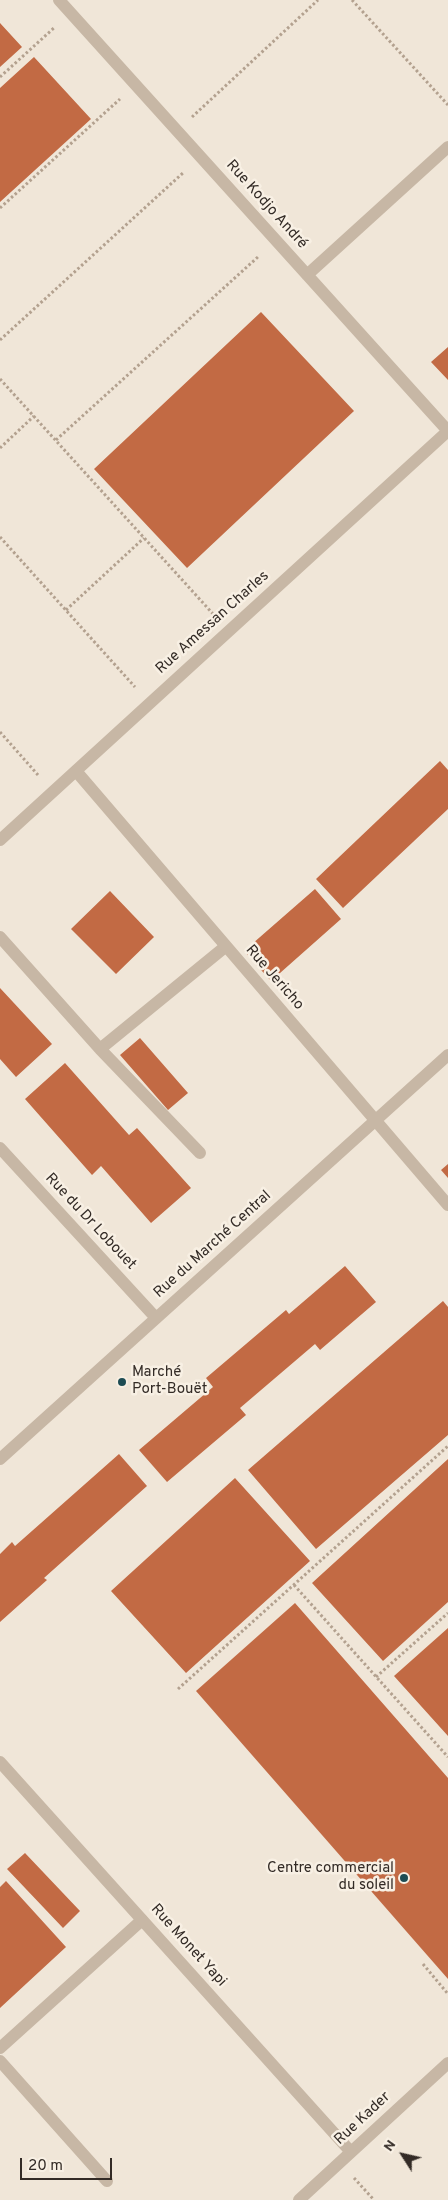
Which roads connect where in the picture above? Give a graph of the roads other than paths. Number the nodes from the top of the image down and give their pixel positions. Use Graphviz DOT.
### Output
graph roads {
  1 [pos="59,0"];
  2 [pos="448,147"];
  3 [pos="307,275"];
  4 [pos="448,431"];
  5 [pos="76,771"];
  6 [pos="0,840"];
  7 [pos="0,937"];
  8 [pos="225,947"];
  9 [pos="100,1049"];
  10 [pos="448,1055"];
  11 [pos="376,1122"];
  12 [pos="0,1148"];
  13 [pos="200,1153"];
  14 [pos="448,1206"];
  15 [pos="156,1318"];
  16 [pos="0,1460"];
  17 [pos="0,1762"];
  18 [pos="142,1920"];
  19 [pos="0,2048"];
  20 [pos="0,2061"];
  21 [pos="448,2063"];
  22 [pos="351,2152"];
  23 [pos="107,2182"];
  24 [pos="299,2200"];
  1 -- 3 [label="street, Rue Kodjo André"];
  2 -- 3 [label="street"];
  3 -- 4 [label="street, Rue Kodjo André"];
  4 -- 5 [label="street, Rue Amessan Charles"];
  5 -- 6 [label="street, Rue Amessan Charles"];
  5 -- 8 [label="street, Rue Jericho"];
  7 -- 9 [label="street"];
  8 -- 9 [label="street"];
  8 -- 11 [label="street, Rue Jericho"];
  9 -- 13 [label="street"];
  10 -- 11 [label="street, Rue du Marché Central"];
  11 -- 14 [label="street, Rue Jericho"];
  11 -- 15 [label="street, Rue du Marché Central"];
  12 -- 15 [label="street, Rue du Dr Lobouet"];
  15 -- 16 [label="street, Rue du Marché Central"];
  17 -- 18 [label="street, Rue Monet Yapi"];
  18 -- 19 [label="street"];
  18 -- 22 [label="street, Rue Monet Yapi"];
  20 -- 23 [label="street"];
  21 -- 22 [label="street, Rue Kader"];
  22 -- 24 [label="street, Rue Kader"];
}
